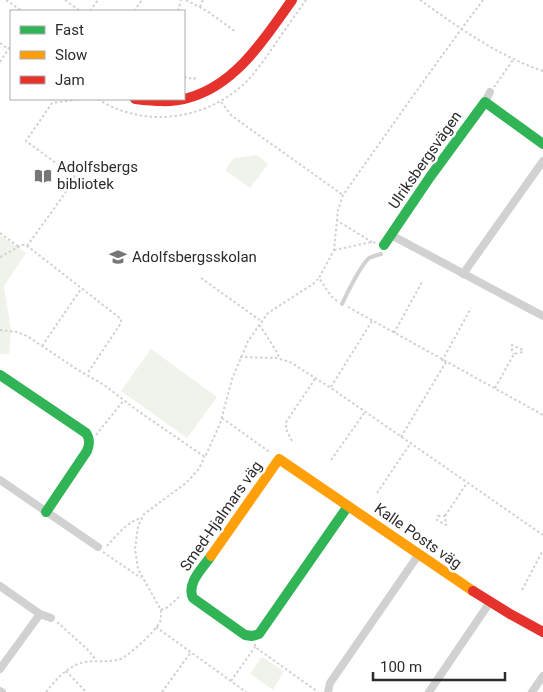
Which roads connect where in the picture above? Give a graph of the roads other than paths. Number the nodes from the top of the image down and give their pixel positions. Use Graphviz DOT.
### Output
graph roads {
  1 [pos="292,0"];
  2 [pos="490,92"];
  3 [pos="185,98"];
  4 [pos="142,100"];
  5 [pos="171,100"];
  6 [pos="485,102"];
  7 [pos="543,144"];
  8 [pos="543,161"];
  9 [pos="391,235"];
  10 [pos="382,250"];
  11 [pos="463,274"];
  12 [pos="342,304"];
  13 [pos="543,305"];
  14 [pos="540,315"];
  15 [pos="0,374"];
  16 [pos="277,457"];
  17 [pos="0,480"];
  18 [pos="348,506"];
  19 [pos="46,512"];
  20 [pos="98,547"];
  21 [pos="419,554"];
  22 [pos="0,586"];
  23 [pos="490,602"];
  24 [pos="40,614"];
  25 [pos="51,618"];
  26 [pos="543,632"];
  27 [pos="0,669"];
  28 [pos="543,676"];
  29 [pos="328,692"];
  30 [pos="428,692"];
  31 [pos="532,692"];
  1 -- 3 [label="street"];
  2 -- 6 [label="street, Ulriksbergsvägen"];
  4 -- 5 [label="street"];
  6 -- 7 [label="street"];
  6 -- 9 [label="street, Ulriksbergsvägen"];
  8 -- 11 [label="street"];
  9 -- 10 [label="street"];
  9 -- 11 [label="street"];
  10 -- 12 [label="lane"];
  11 -- 14 [label="street"];
  13 -- 14 [label="street"];
  15 -- 19 [label="street"];
  16 -- 18 [label="street, Kalle Posts väg"];
  16 -- 18 [label="street, Smed-Hjalmars väg"];
  17 -- 19 [label="street"];
  18 -- 21 [label="street, Kalle Posts väg"];
  19 -- 20 [label="street"];
  21 -- 23 [label="street, Kalle Posts väg"];
  21 -- 29 [label="street"];
  22 -- 24 [label="street"];
  23 -- 26 [label="street, Kalle Posts väg"];
  23 -- 30 [label="street"];
  24 -- 25 [label="street"];
  24 -- 27 [label="street"];
  28 -- 31 [label="street"];
}
